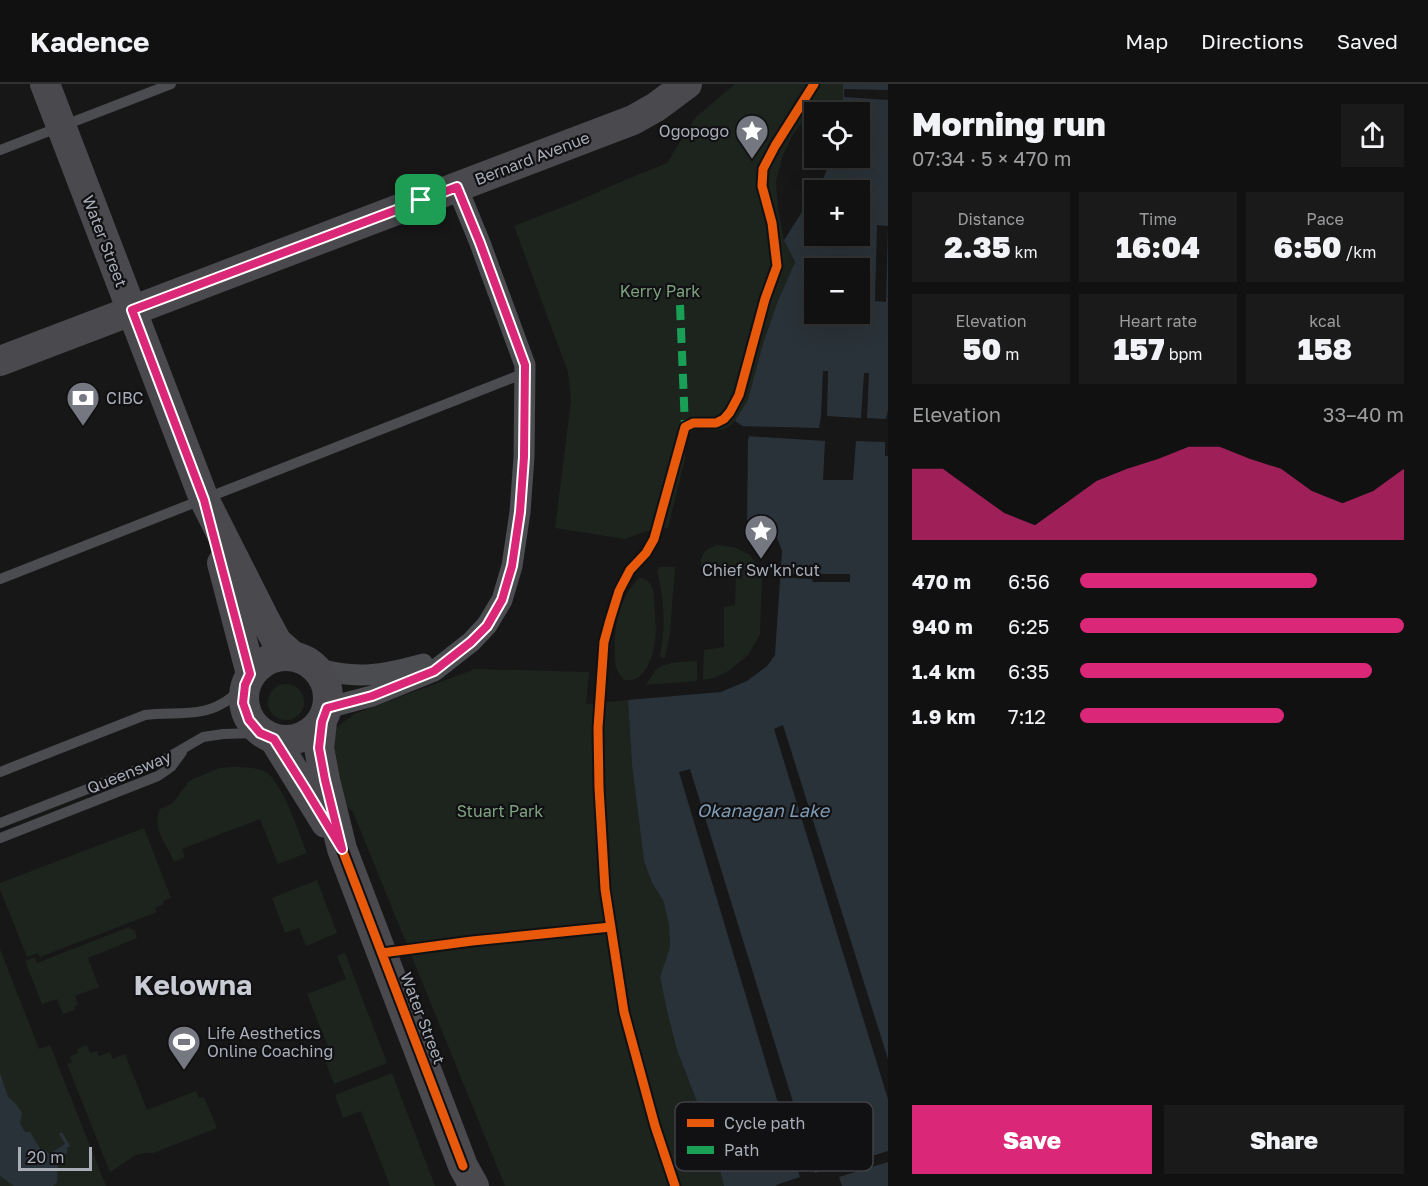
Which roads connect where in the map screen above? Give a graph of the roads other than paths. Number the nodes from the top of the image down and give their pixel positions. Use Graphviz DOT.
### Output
graph roads {
  1 [pos="45,84"];
  2 [pos="171,84"];
  3 [pos="687,84"];
  4 [pos="62,127"];
  5 [pos="0,150"];
  6 [pos="457,187"];
  7 [pos="132,310"];
  8 [pos="0,361"];
  9 [pos="525,374"];
  10 [pos="204,500"];
  11 [pos="0,579"];
  12 [pos="450,658"];
  13 [pos="305,662"];
  14 [pos="248,680"];
  15 [pos="324,715"];
  16 [pos="267,736"];
  17 [pos="183,750"];
  18 [pos="0,772"];
  19 [pos="0,823"];
  20 [pos="0,838"];
  21 [pos="342,849"];
  22 [pos="468,1179"];
  1 -- 4 [label="main road, Water Street"];
  2 -- 4 [label="lane"];
  3 -- 6 [label="main road, Bernard Avenue"];
  4 -- 5 [label="lane"];
  4 -- 7 [label="main road, Water Street"];
  6 -- 7 [label="main road, Bernard Avenue"];
  6 -- 9 [label="street"];
  7 -- 8 [label="main road, Bernard Avenue"];
  7 -- 10 [label="main road, Water Street"];
  9 -- 10 [label="lane"];
  9 -- 12 [label="street"];
  10 -- 11 [label="lane"];
  10 -- 13 [label="main road, Water Street"];
  10 -- 14 [label="main road, Water Street"];
  12 -- 13 [label="street"];
  12 -- 15 [label="street"];
  13 -- 14 [label="main road"];
  13 -- 15 [label="main road"];
  14 -- 16 [label="main road"];
  14 -- 18 [label="lane"];
  15 -- 16 [label="main road"];
  15 -- 21 [label="main road, Water Street"];
  16 -- 17 [label="lane, Queensway"];
  16 -- 21 [label="main road, Water Street"];
  17 -- 19 [label="lane, Queensway"];
  17 -- 20 [label="lane"];
  21 -- 22 [label="main road, Water Street"];
}
